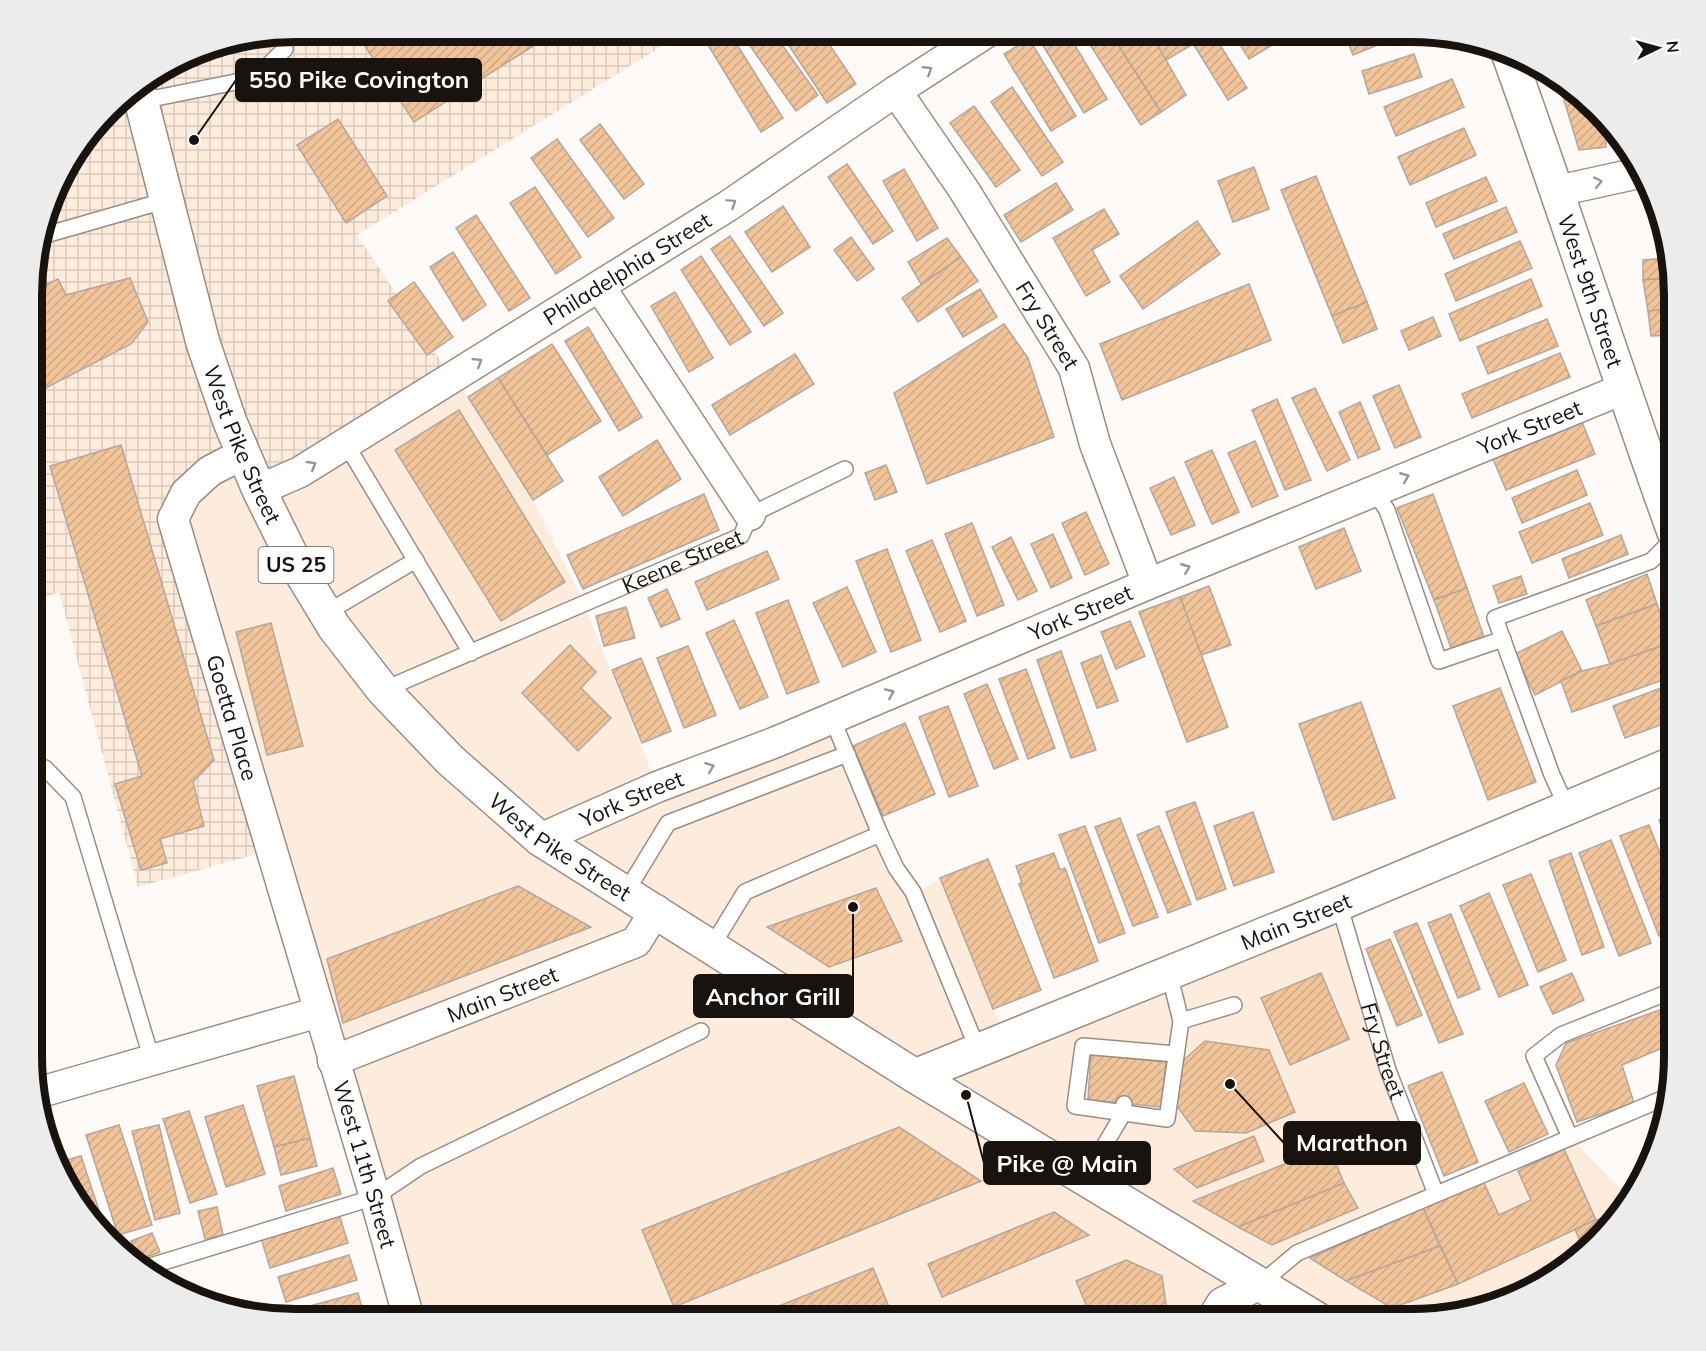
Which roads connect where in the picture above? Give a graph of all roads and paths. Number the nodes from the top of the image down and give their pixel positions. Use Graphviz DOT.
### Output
graph roads {
  1 [pos="971,42"];
  2 [pos="285,43"];
  3 [pos="1511,62"];
  4 [pos="896,90"];
  5 [pos="142,94"];
  6 [pos="139,95"];
  7 [pos="1633,174"];
  8 [pos="1557,191"];
  9 [pos="166,200"];
  10 [pos="50,234"];
  11 [pos="600,287"];
  12 [pos="1623,389"];
  13 [pos="346,444"];
  14 [pos="243,454"];
  15 [pos="845,470"];
  16 [pos="259,490"];
  17 [pos="1373,490"];
  18 [pos="1664,504"];
  19 [pos="750,515"];
  20 [pos="1664,548"];
  21 [pos="416,560"];
  22 [pos="1148,584"];
  23 [pos="326,613"];
  24 [pos="1503,639"];
  25 [pos="471,653"];
  26 [pos="383,690"];
  27 [pos="832,718"];
  28 [pos="847,754"];
  29 [pos="1664,767"];
  30 [pos="42,768"];
  31 [pos="1567,808"];
  32 [pos="880,834"];
  33 [pos="540,839"];
  34 [pos="626,891"];
  35 [pos="1340,904"];
  36 [pos="656,910"];
  37 [pos="712,946"];
  38 [pos="1168,973"];
  39 [pos="1664,994"];
  40 [pos="1234,1005"];
  41 [pos="319,1012"];
  42 [pos="1181,1021"];
  43 [pos="700,1031"];
  44 [pos="978,1050"];
  45 [pos="1176,1054"];
  46 [pos="152,1060"];
  47 [pos="333,1061"];
  48 [pos="915,1076"];
  49 [pos="44,1091"];
  50 [pos="1660,1100"];
  51 [pos="1124,1109"];
  52 [pos="1569,1137"];
  53 [pos="1085,1178"];
  54 [pos="1436,1194"];
  55 [pos="375,1197"];
  56 [pos="154,1265"];
  57 [pos="1260,1284"];
  58 [pos="406,1309"];
  59 [pos="1218,1309"];
  60 [pos="1301,1309"];
  4 -- 1 [label="street, Philadelphia Street, one-way"];
  2 -- 5 [label="lane"];
  3 -- 8 [label="main road, West 9th Street"];
  11 -- 4 [label="street, Philadelphia Street, one-way"];
  4 -- 22 [label="street, Fry Street"];
  6 -- 9 [label="main road, West Pike Street / US 25"];
  8 -- 7 [label="street, one-way"];
  8 -- 12 [label="main road, West 9th Street"];
  9 -- 10 [label="lane"];
  9 -- 14 [label="main road, West Pike Street / US 25"];
  13 -- 11 [label="street, Philadelphia Street, one-way"];
  11 -- 19 [label="street, Keene Street"];
  17 -- 12 [label="street, York Street, one-way"];
  12 -- 18 [label="main road, West 9th Street"];
  16 -- 13 [label="street, Philadelphia Street, one-way"];
  13 -- 21 [label="lane"];
  14 -- 16 [label="main road, West Pike Street / US 25"];
  14 -- 41 [label="street, Goetta Place"];
  15 -- 19 [label="lane"];
  16 -- 23 [label="main road, West Pike Street / US 25"];
  22 -- 17 [label="street, York Street, one-way"];
  17 -- 24 [label="lane"];
  19 -- 25 [label="lane, Keene Street"];
  20 -- 24 [label="lane"];
  21 -- 23 [label="lane"];
  21 -- 25 [label="lane"];
  27 -- 22 [label="street, York Street, one-way"];
  23 -- 26 [label="main road, West Pike Street / US 25"];
  24 -- 31 [label="lane"];
  25 -- 26 [label="lane, Keene Street"];
  26 -- 33 [label="main road, West Pike Street / US 25"];
  27 -- 28 [label="lane"];
  33 -- 27 [label="street, York Street, one-way"];
  28 -- 32 [label="lane"];
  28 -- 34 [label="lane"];
  29 -- 31 [label="main road, Main Street"];
  30 -- 46 [label="lane"];
  31 -- 35 [label="main road, Main Street"];
  32 -- 37 [label="lane"];
  32 -- 44 [label="lane"];
  33 -- 34 [label="main road, West Pike Street / US 25"];
  34 -- 36 [label="main road, West Pike Street / US 25"];
  35 -- 38 [label="main road, Main Street"];
  35 -- 54 [label="lane, Fry Street"];
  36 -- 37 [label="main road, West Pike Street / US 25"];
  36 -- 47 [label="street, Main Street"];
  37 -- 48 [label="main road, West Pike Street / US 25"];
  38 -- 42 [label="lane"];
  38 -- 44 [label="main road, Main Street"];
  39 -- 52 [label="lane"];
  40 -- 42 [label="lane"];
  41 -- 46 [label="street"];
  41 -- 47 [label="street, West 11th Street"];
  42 -- 45 [label="lane"];
  43 -- 55 [label="lane"];
  44 -- 48 [label="main road, Main Street"];
  45 -- 51 [label="lane"];
  45 -- 51 [label="lane"];
  46 -- 49 [label="street"];
  47 -- 55 [label="street, West 11th Street"];
  48 -- 53 [label="main road, West Pike Street"];
  50 -- 52 [label="lane"];
  51 -- 53 [label="lane"];
  52 -- 54 [label="lane"];
  53 -- 57 [label="main road, West Pike Street"];
  54 -- 57 [label="lane"];
  55 -- 56 [label="lane"];
  55 -- 58 [label="street, West 11th Street"];
  57 -- 59 [label="street"];
  57 -- 60 [label="main road, West Pike Street"];
}
